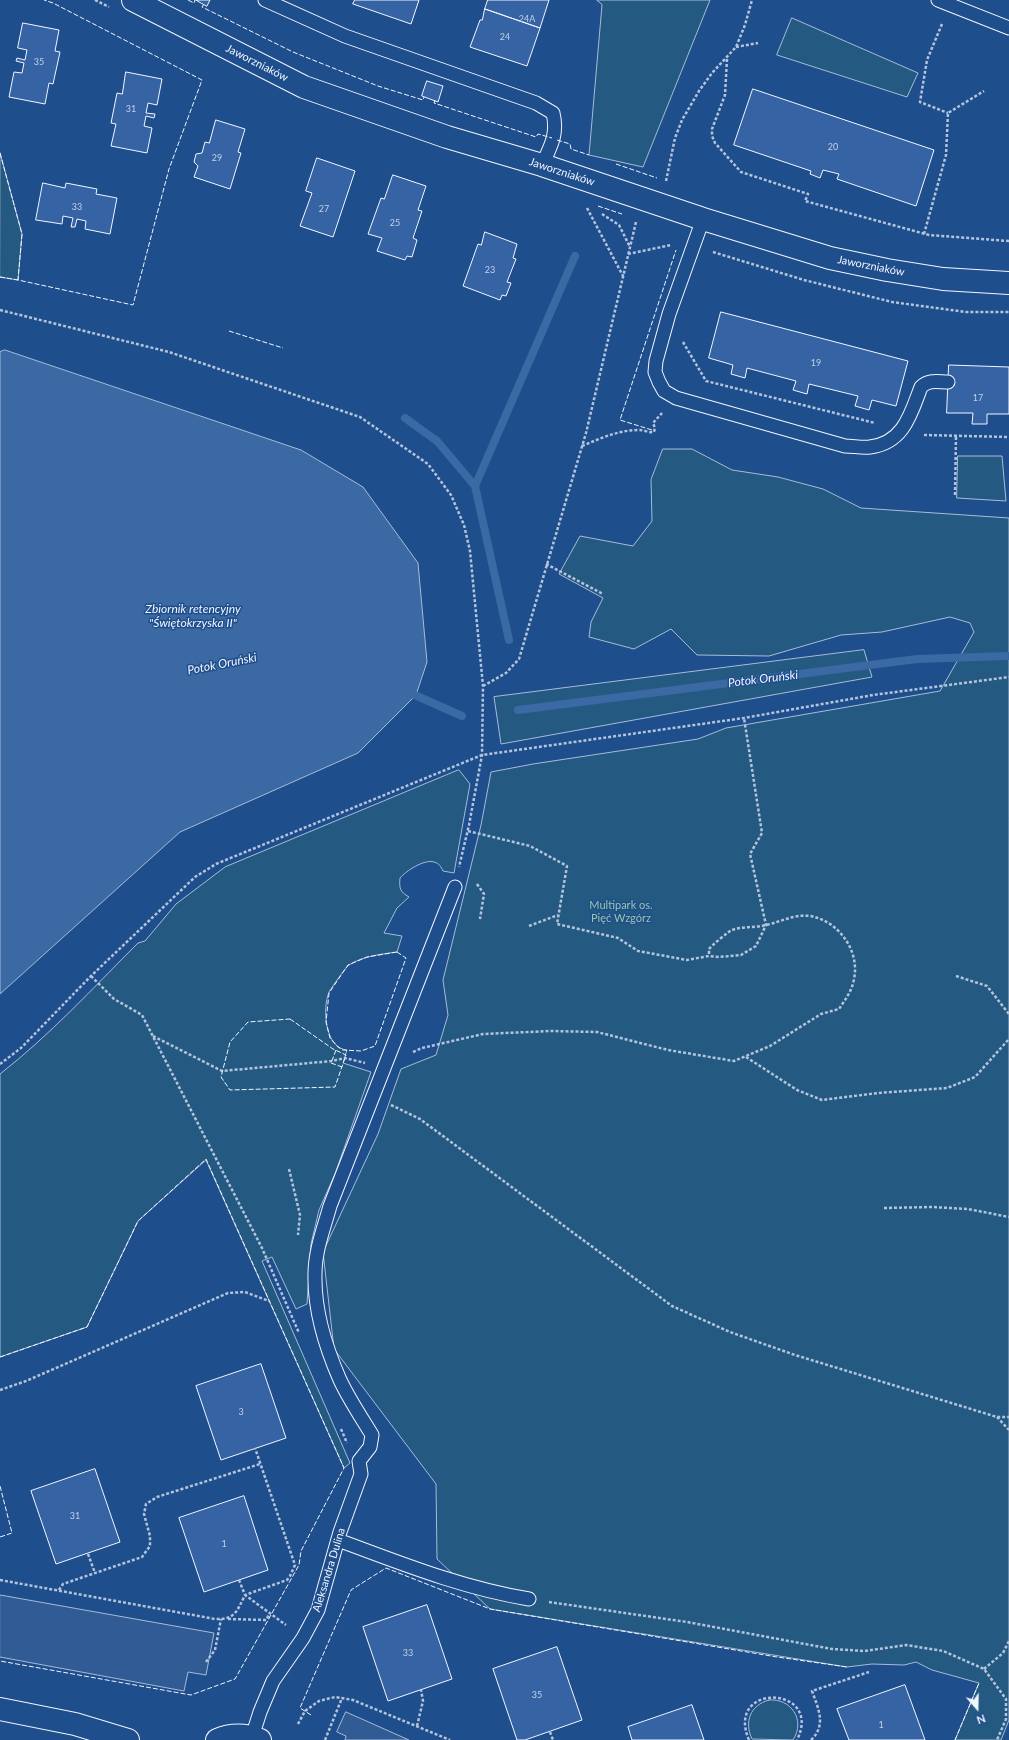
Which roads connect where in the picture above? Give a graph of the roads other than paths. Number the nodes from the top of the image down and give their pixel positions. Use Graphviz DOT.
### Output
graph roads {
  1 [pos="133,0"];
  2 [pos="265,0"];
  3 [pos="938,0"];
  4 [pos="1009,28"];
  5 [pos="542,165"];
  6 [pos="703,219"];
  7 [pos="1009,283"];
  8 [pos="948,382"];
  9 [pos="455,887"];
  10 [pos="338,1540"];
  11 [pos="529,1599"];
  12 [pos="0,1709"];
  13 [pos="256,1738"];
  14 [pos="128,1740"];
  15 [pos="217,1740"];
  1 -- 5 [label="street, Jaworzniaków"];
  2 -- 5 [label="lane"];
  3 -- 4 [label="lane"];
  5 -- 6 [label="street, Jaworzniaków"];
  6 -- 7 [label="street, Jaworzniaków"];
  6 -- 8 [label="lane"];
  9 -- 10 [label="lane, Aleksandra Dulina"];
  10 -- 11 [label="lane"];
  10 -- 13 [label="lane, Aleksandra Dulina"];
  12 -- 14 [label="street"];
  13 -- 15 [label="street"];
}
